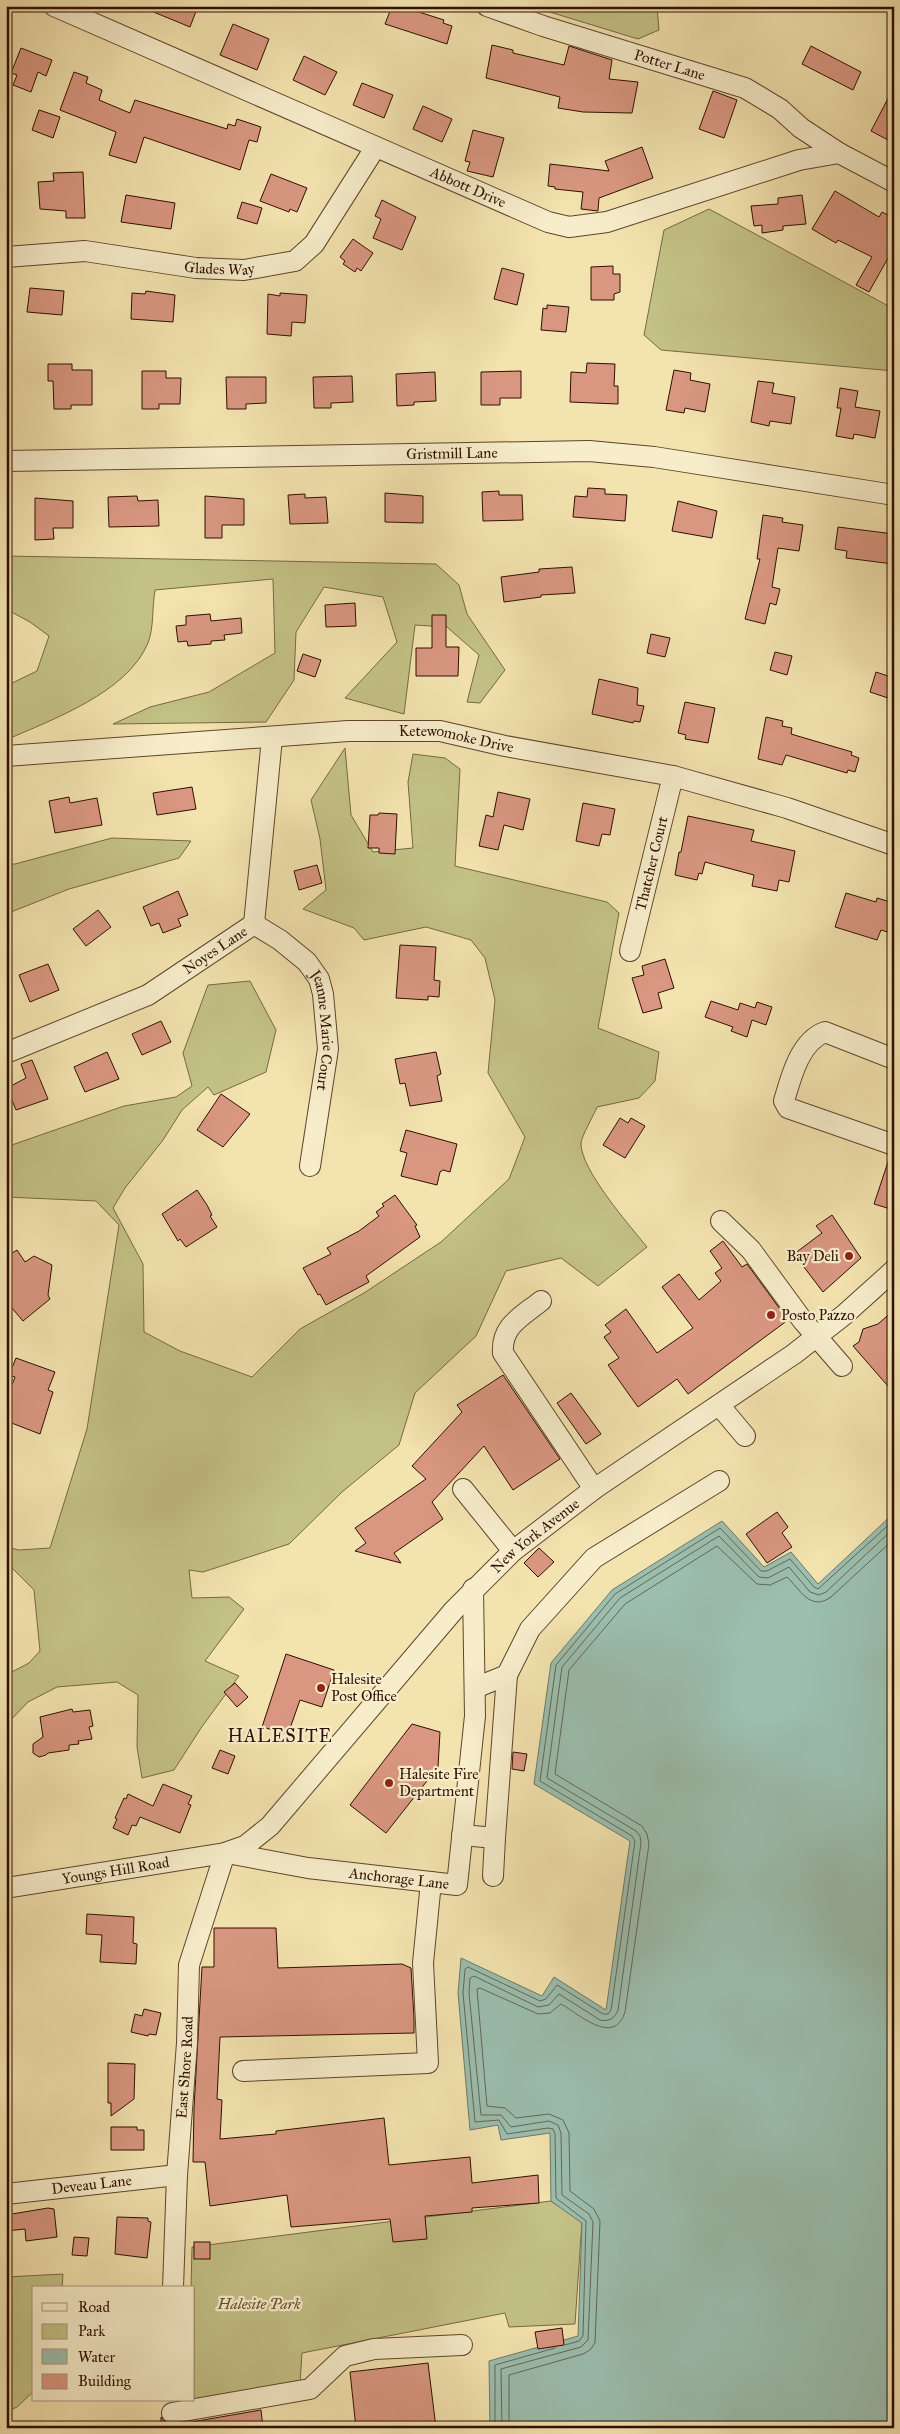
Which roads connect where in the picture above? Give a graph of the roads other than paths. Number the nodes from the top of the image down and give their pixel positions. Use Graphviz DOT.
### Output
graph roads {
  1 [pos="54,6"];
  2 [pos="487,6"];
  3 [pos="375,148"];
  4 [pos="839,153"];
  5 [pos="894,182"];
  6 [pos="6,257"];
  7 [pos="6,460"];
  8 [pos="894,495"];
  9 [pos="272,738"];
  10 [pos="6,756"];
  11 [pos="673,776"];
  12 [pos="894,845"];
  13 [pos="254,924"];
  14 [pos="630,951"];
  15 [pos="6,1053"];
  16 [pos="894,1059"];
  17 [pos="894,1146"];
  18 [pos="310,1166"];
  19 [pos="721,1221"];
  20 [pos="894,1270"];
  21 [pos="541,1301"];
  22 [pos="817,1337"];
  23 [pos="842,1366"];
  24 [pos="720,1405"];
  25 [pos="745,1436"];
  26 [pos="719,1480"];
  27 [pos="463,1489"];
  28 [pos="594,1489"];
  29 [pos="513,1551"];
  30 [pos="473,1589"];
  31 [pos="507,1675"];
  32 [pos="475,1688"];
  33 [pos="462,1835"];
  34 [pos="495,1838"];
  35 [pos="225,1852"];
  36 [pos="493,1876"];
  37 [pos="430,1882"];
  38 [pos="6,1888"];
  39 [pos="243,2071"];
  40 [pos="177,2175"];
  41 [pos="6,2194"];
  42 [pos="173,2286"];
  43 [pos="462,2345"];
  44 [pos="172,2414"];
  1 -- 3 [label="street, Abbott Drive"];
  2 -- 4 [label="street, Potter Lane"];
  3 -- 4 [label="street, Abbott Drive"];
  3 -- 6 [label="street, Glades Way"];
  4 -- 5 [label="street"];
  7 -- 8 [label="street, Gristmill Lane"];
  9 -- 10 [label="street, Ketewomoke Drive"];
  9 -- 11 [label="street, Ketewomoke Drive"];
  9 -- 13 [label="street, Noyes Lane"];
  11 -- 12 [label="street, Ketewomoke Drive"];
  11 -- 14 [label="street, Thatcher Court"];
  13 -- 15 [label="street, Noyes Lane"];
  13 -- 18 [label="street, Jeanne Marie Court"];
  16 -- 17 [label="street"];
  19 -- 22 [label="street"];
  20 -- 22 [label="street, New York Avenue"];
  21 -- 28 [label="street"];
  22 -- 23 [label="street"];
  22 -- 24 [label="street, New York Avenue"];
  24 -- 25 [label="street"];
  24 -- 28 [label="street, New York Avenue"];
  26 -- 31 [label="street"];
  27 -- 29 [label="street"];
  28 -- 29 [label="street, New York Avenue"];
  29 -- 30 [label="street, New York Avenue"];
  30 -- 32 [label="street, Anchorage Lane"];
  30 -- 35 [label="street, New York Avenue"];
  31 -- 32 [label="street"];
  31 -- 34 [label="street"];
  32 -- 33 [label="street, Anchorage Lane"];
  33 -- 34 [label="street"];
  33 -- 37 [label="street, Anchorage Lane"];
  34 -- 36 [label="street"];
  35 -- 37 [label="street, Anchorage Lane"];
  35 -- 38 [label="street, Youngs Hill Road"];
  35 -- 40 [label="street, East Shore Road"];
  37 -- 39 [label="street"];
  40 -- 41 [label="street, Deveau Lane"];
  40 -- 42 [label="street, East Shore Road"];
  43 -- 44 [label="street"];
}
